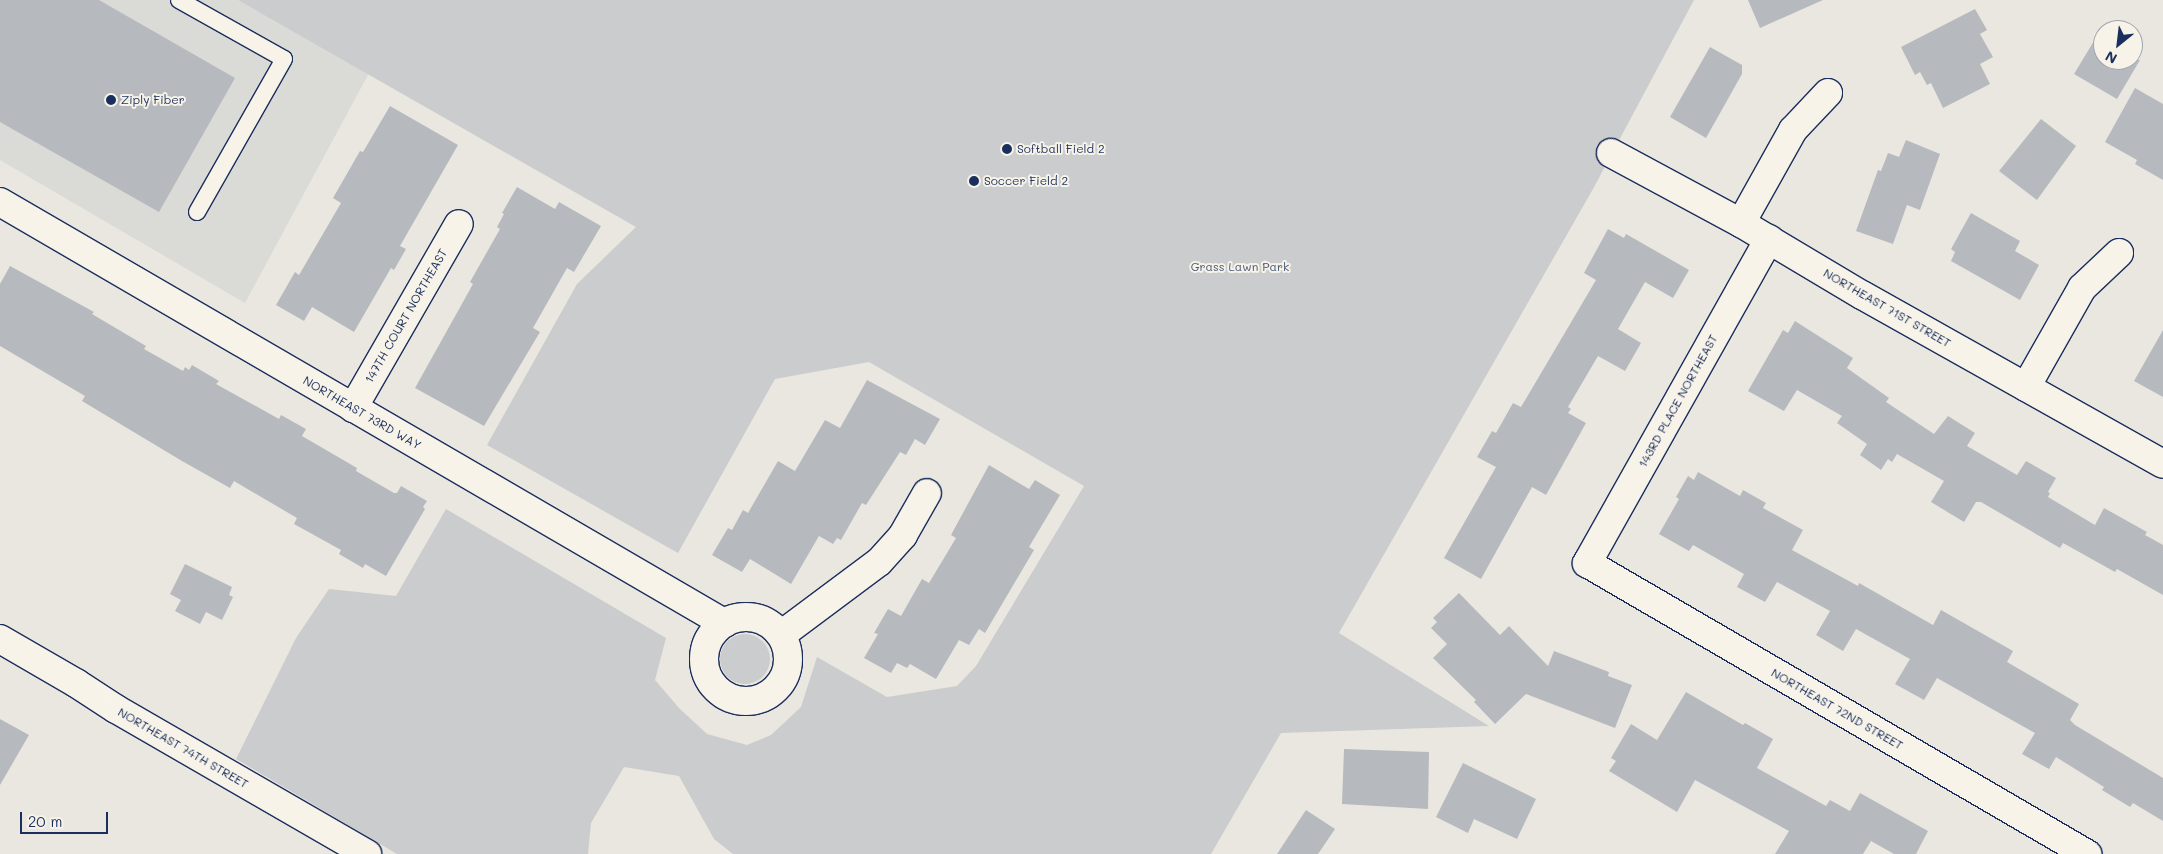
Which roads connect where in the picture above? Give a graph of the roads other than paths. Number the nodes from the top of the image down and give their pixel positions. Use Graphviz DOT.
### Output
graph roads {
  1 [pos="179,0"];
  2 [pos="1828,93"];
  3 [pos="1611,153"];
  4 [pos="0,202"];
  5 [pos="197,212"];
  6 [pos="1741,223"];
  7 [pos="458,224"];
  8 [pos="1769,239"];
  9 [pos="2119,253"];
  10 [pos="2026,387"];
  11 [pos="353,408"];
  12 [pos="2163,464"];
  13 [pos="927,493"];
  14 [pos="1587,564"];
  15 [pos="724,624"];
  16 [pos="781,635"];
  17 [pos="0,639"];
  18 [pos="367,854"];
  19 [pos="2087,854"];
  1 -- 5 [label="lane"];
  2 -- 6 [label="street"];
  3 -- 6 [label="street, NORTHEAST 71ST STREET"];
  4 -- 11 [label="street, NORTHEAST 73RD WAY"];
  6 -- 8 [label="street, NORTHEAST 71ST STREET"];
  7 -- 11 [label="street, 147TH COURT NORTHEAST"];
  8 -- 10 [label="street, NORTHEAST 71ST STREET"];
  8 -- 14 [label="street, 143RD PLACE NORTHEAST"];
  9 -- 10 [label="street"];
  10 -- 12 [label="street, NORTHEAST 71ST STREET"];
  11 -- 15 [label="street, NORTHEAST 73RD WAY"];
  13 -- 16 [label="street"];
  14 -- 19 [label="street, NORTHEAST 72ND STREET"];
  15 -- 16 [label="street"];
  15 -- 16 [label="street"];
  17 -- 18 [label="street, NORTHEAST 74TH STREET"];
}
